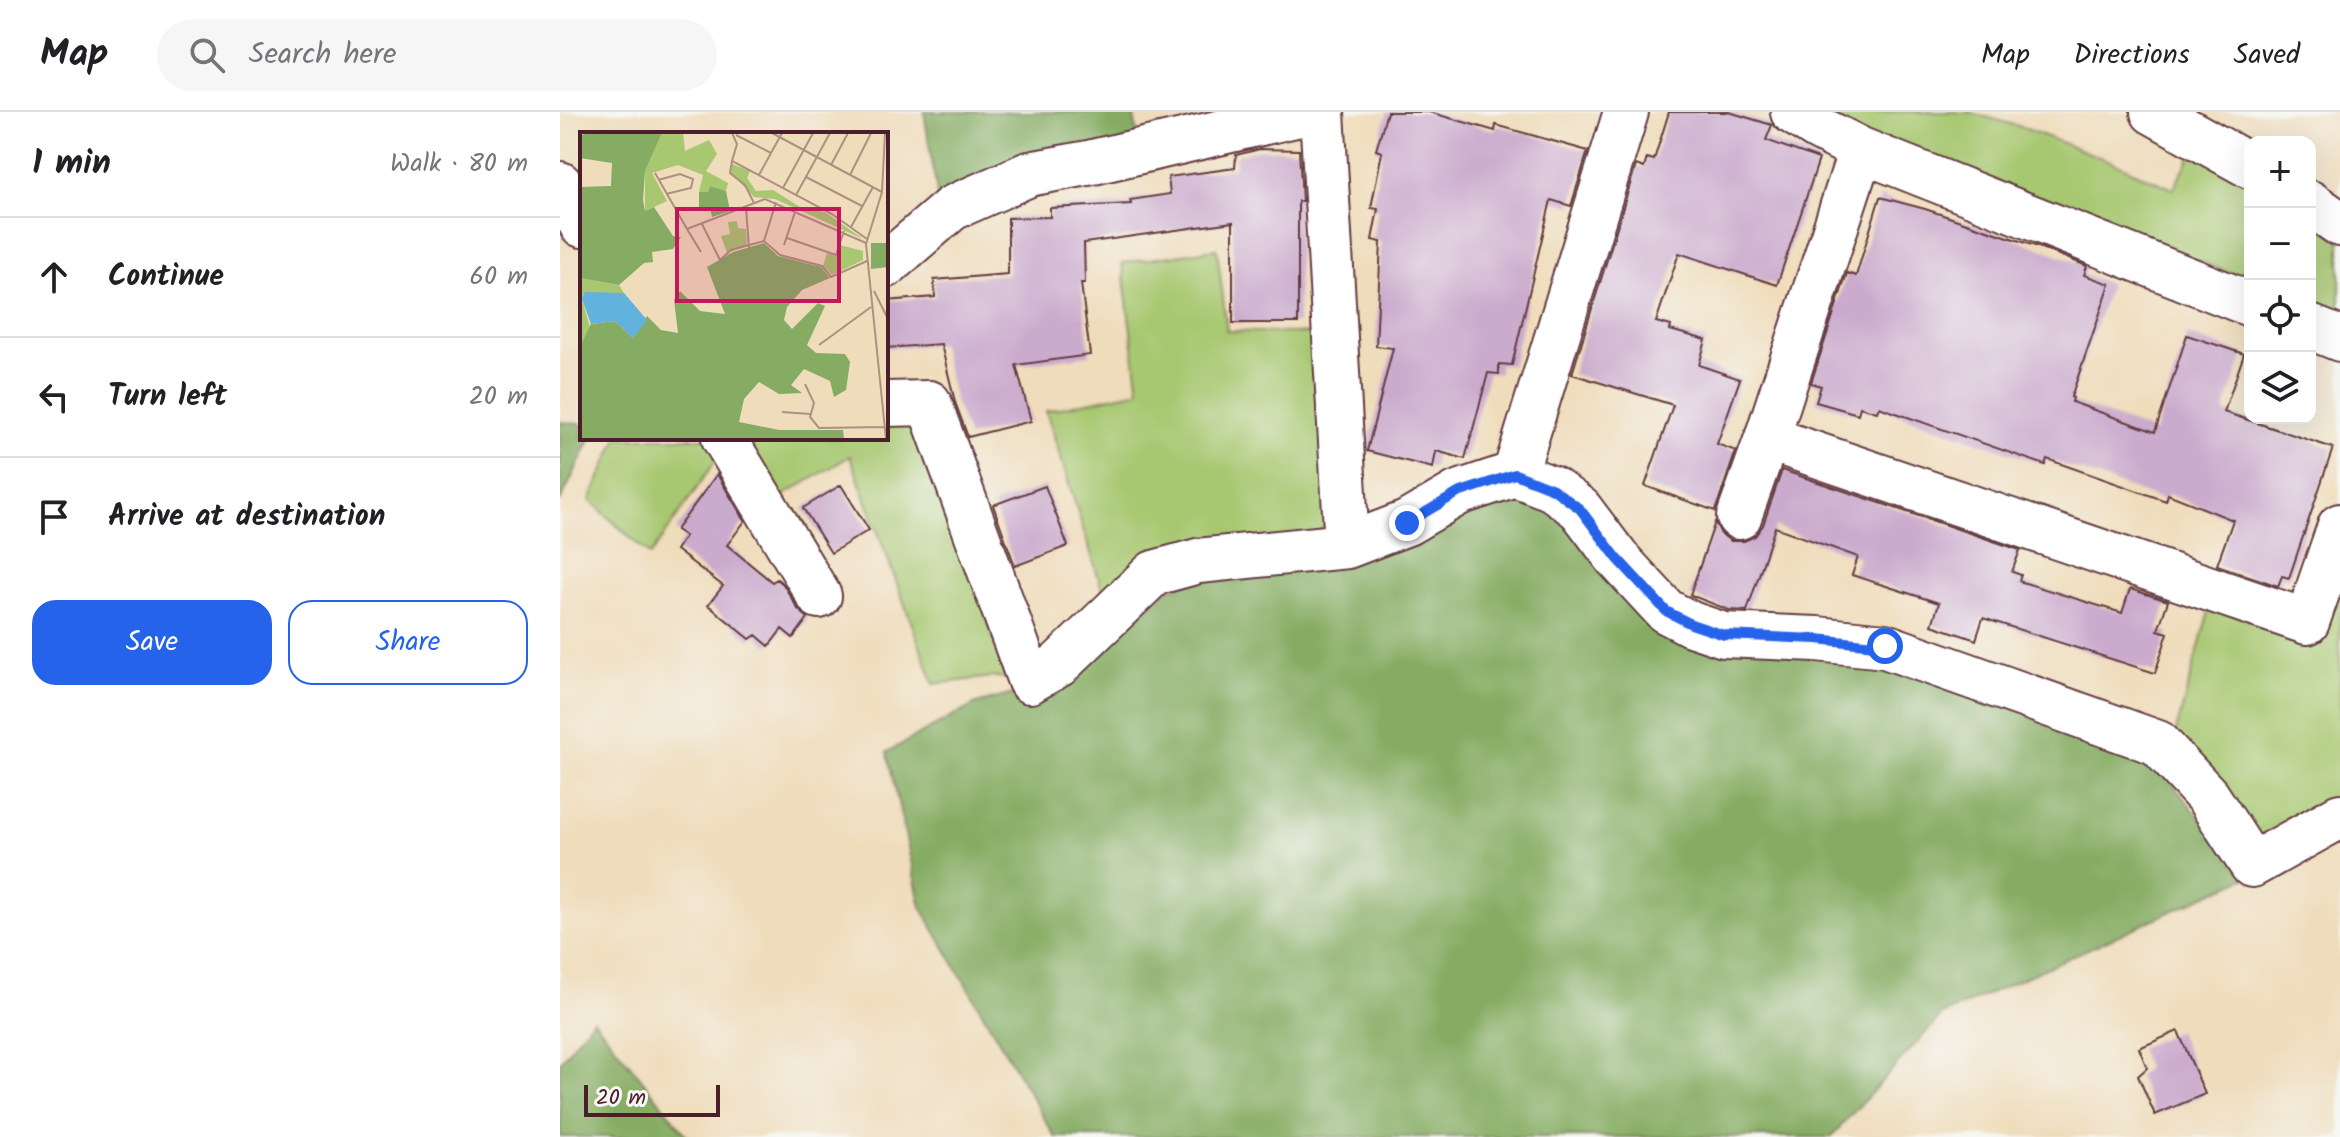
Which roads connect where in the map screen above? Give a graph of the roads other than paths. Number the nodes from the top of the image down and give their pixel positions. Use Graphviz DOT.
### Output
graph roads {
  1 [pos="1308,112"];
  2 [pos="1322,112"];
  3 [pos="1626,112"];
  4 [pos="1793,112"];
  5 [pos="2153,112"];
  6 [pos="1861,150"];
  7 [pos="2244,163"];
  8 [pos="560,184"];
  9 [pos="2316,207"];
  10 [pos="580,221"];
  11 [pos="2340,224"];
  12 [pos="888,263"];
  13 [pos="2244,302"];
  14 [pos="2316,329"];
  15 [pos="2340,339"];
  16 [pos="888,404"];
  17 [pos="1767,438"];
  18 [pos="725,440"];
  19 [pos="1515,474"];
  20 [pos="1739,517"];
  21 [pos="2340,526"];
  22 [pos="1347,546"];
  23 [pos="819,596"];
  24 [pos="2340,816"];
  1 -- 12 [label="street"];
  2 -- 22 [label="street"];
  3 -- 19 [label="street"];
  4 -- 6 [label="street"];
  5 -- 7 [label="street"];
  6 -- 13 [label="street"];
  6 -- 17 [label="street"];
  8 -- 10 [label="street"];
  9 -- 11 [label="street"];
  14 -- 15 [label="street"];
  16 -- 22 [label="street"];
  17 -- 20 [label="street"];
  17 -- 21 [label="street"];
  18 -- 23 [label="street"];
  19 -- 22 [label="street"];
  19 -- 24 [label="street"];
}
